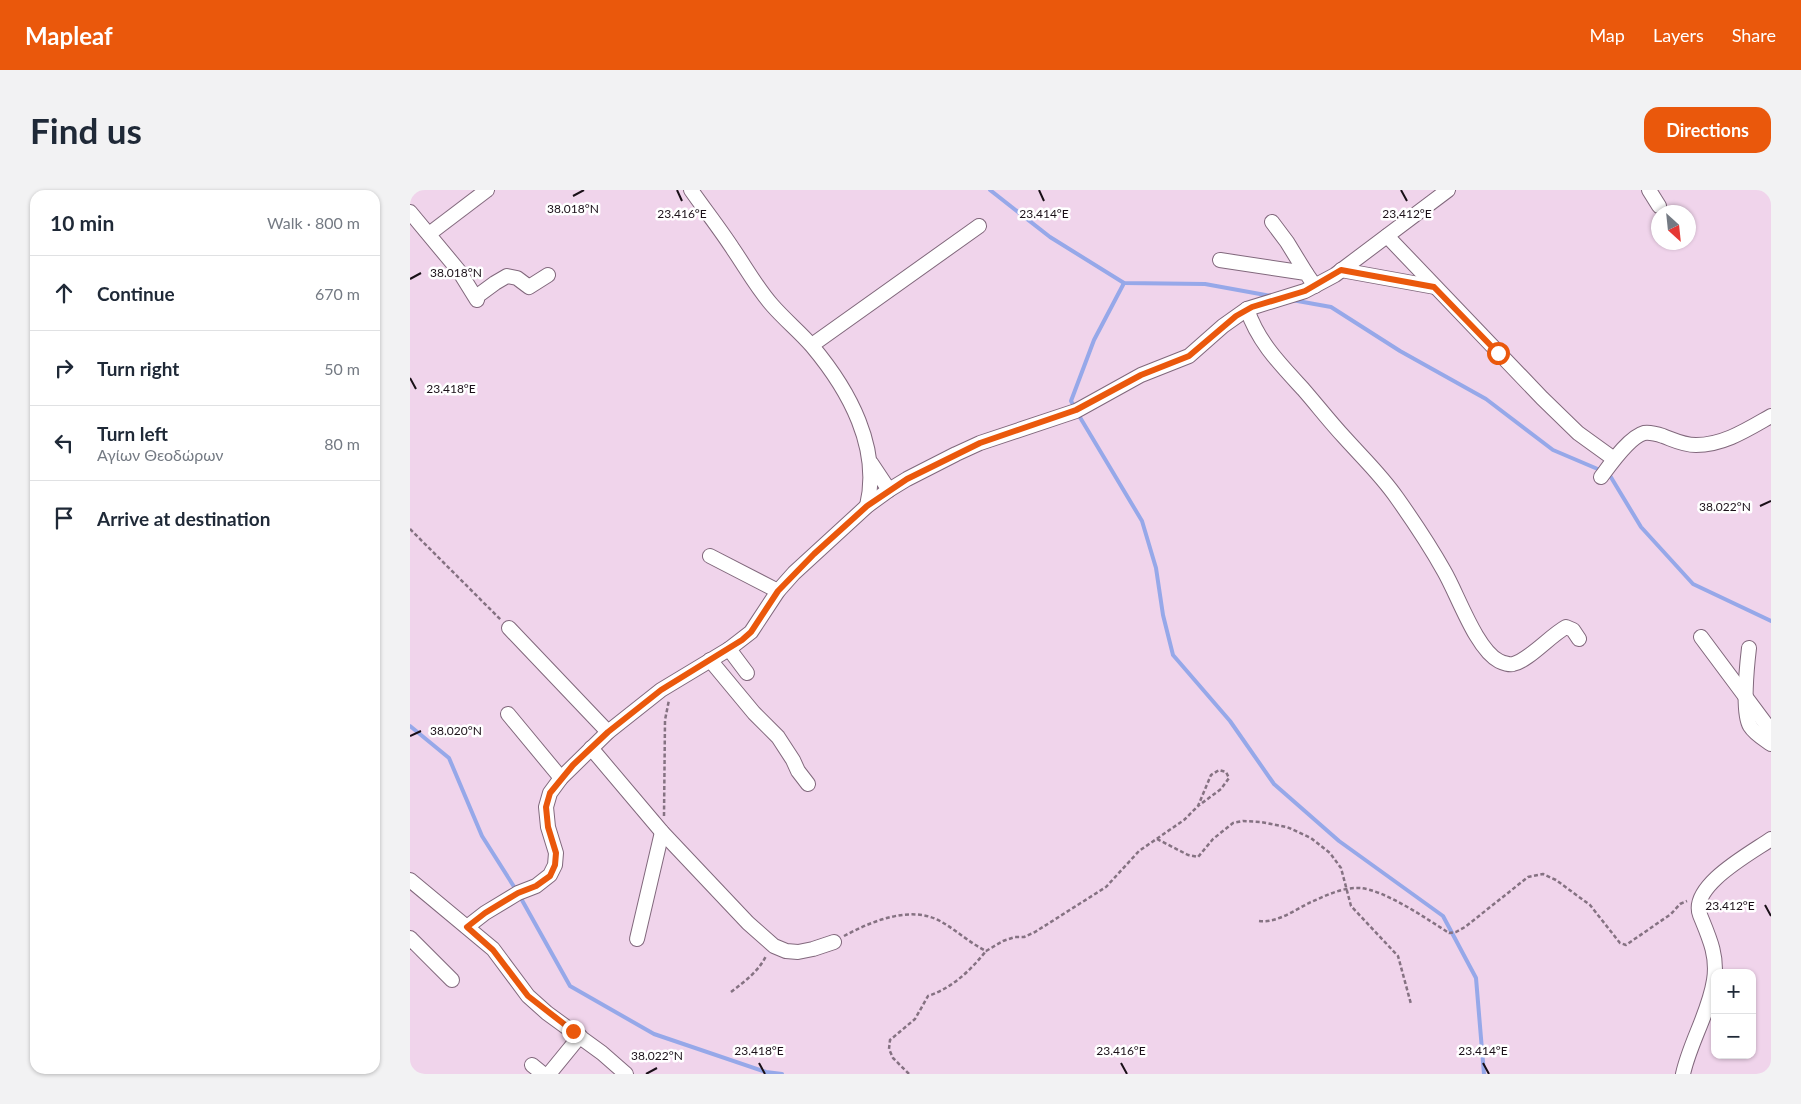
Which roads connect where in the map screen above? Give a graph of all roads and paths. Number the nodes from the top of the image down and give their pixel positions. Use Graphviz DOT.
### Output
graph roads {
  1 [pos="487,190"];
  2 [pos="691,190"];
  3 [pos="1448,190"];
  4 [pos="1649,190"];
  5 [pos="1658,205"];
  6 [pos="412,214"];
  7 [pos="455,214"];
  8 [pos="1272,222"];
  9 [pos="979,226"];
  10 [pos="429,234"];
  11 [pos="1387,236"];
  12 [pos="1220,260"];
  13 [pos="1341,270"];
  14 [pos="1306,272"];
  15 [pos="548,275"];
  16 [pos="1315,286"];
  17 [pos="1434,287"];
  18 [pos="1247,309"];
  19 [pos="812,345"];
  20 [pos="1771,416"];
  21 [pos="1614,459"];
  22 [pos="871,463"];
  23 [pos="1601,477"];
  24 [pos="889,490"];
  25 [pos="867,506"];
  26 [pos="410,529"];
  27 [pos="710,556"];
  28 [pos="778,591"];
  29 [pos="509,628"];
  30 [pos="1701,637"];
  31 [pos="1579,639"];
  32 [pos="1750,648"];
  33 [pos="729,649"];
  34 [pos="710,660"];
  35 [pos="747,673"];
  36 [pos="672,683"];
  37 [pos="1746,698"];
  38 [pos="508,714"];
  39 [pos="1771,731"];
  40 [pos="608,732"];
  41 [pos="1771,744"];
  42 [pos="591,748"];
  43 [pos="561,778"];
  44 [pos="808,784"];
  45 [pos="1198,806"];
  46 [pos="662,832"];
  47 [pos="1158,838"];
  48 [pos="1771,839"];
  49 [pos="410,880"];
  50 [pos="1346,889"];
  51 [pos="1701,895"];
  52 [pos="1259,921"];
  53 [pos="467,927"];
  54 [pos="410,938"];
  55 [pos="637,939"];
  56 [pos="834,942"];
  57 [pos="772,944"];
  58 [pos="986,951"];
  59 [pos="452,980"];
  60 [pos="731,992"];
  61 [pos="1411,1004"];
  62 [pos="580,1036"];
  63 [pos="549,1074"];
  64 [pos="626,1074"];
  65 [pos="909,1074"];
  66 [pos="1683,1074"];
  1 -- 7 [label="street"];
  2 -- 19 [label="street"];
  3 -- 11 [label="street"];
  4 -- 5 [label="street"];
  6 -- 7 [label="street"];
  6 -- 10 [label="street"];
  7 -- 10 [label="street"];
  8 -- 14 [label="street"];
  9 -- 19 [label="street"];
  10 -- 15 [label="street"];
  11 -- 13 [label="street"];
  11 -- 17 [label="street"];
  12 -- 14 [label="street"];
  13 -- 16 [label="street"];
  13 -- 17 [label="street"];
  14 -- 16 [label="street"];
  16 -- 18 [label="street"];
  17 -- 21 [label="street"];
  18 -- 24 [label="street"];
  18 -- 31 [label="street"];
  19 -- 22 [label="street"];
  20 -- 21 [label="street"];
  21 -- 23 [label="street"];
  22 -- 24 [label="street"];
  22 -- 25 [label="street"];
  24 -- 25 [label="street"];
  25 -- 28 [label="street"];
  26 -- 29 [label="path"];
  27 -- 28 [label="street"];
  28 -- 33 [label="street"];
  29 -- 40 [label="street"];
  30 -- 37 [label="street"];
  32 -- 37 [label="street"];
  33 -- 34 [label="street"];
  33 -- 35 [label="street"];
  34 -- 36 [label="street"];
  34 -- 44 [label="street"];
  36 -- 40 [label="street"];
  36 -- 46 [label="path"];
  37 -- 39 [label="street"];
  37 -- 41 [label="street"];
  38 -- 43 [label="street"];
  40 -- 42 [label="street"];
  42 -- 43 [label="street"];
  42 -- 46 [label="street"];
  43 -- 53 [label="street"];
  45 -- 45 [label="path"];
  45 -- 47 [label="path"];
  46 -- 55 [label="street"];
  46 -- 57 [label="street"];
  47 -- 50 [label="path"];
  47 -- 58 [label="path"];
  48 -- 51 [label="street"];
  49 -- 53 [label="street"];
  50 -- 51 [label="path"];
  50 -- 52 [label="path"];
  50 -- 61 [label="path"];
  51 -- 66 [label="street"];
  53 -- 62 [label="street"];
  54 -- 59 [label="street"];
  56 -- 57 [label="street"];
  56 -- 58 [label="path"];
  57 -- 60 [label="path"];
  58 -- 65 [label="path"];
  62 -- 63 [label="street"];
  62 -- 64 [label="street"];
}
